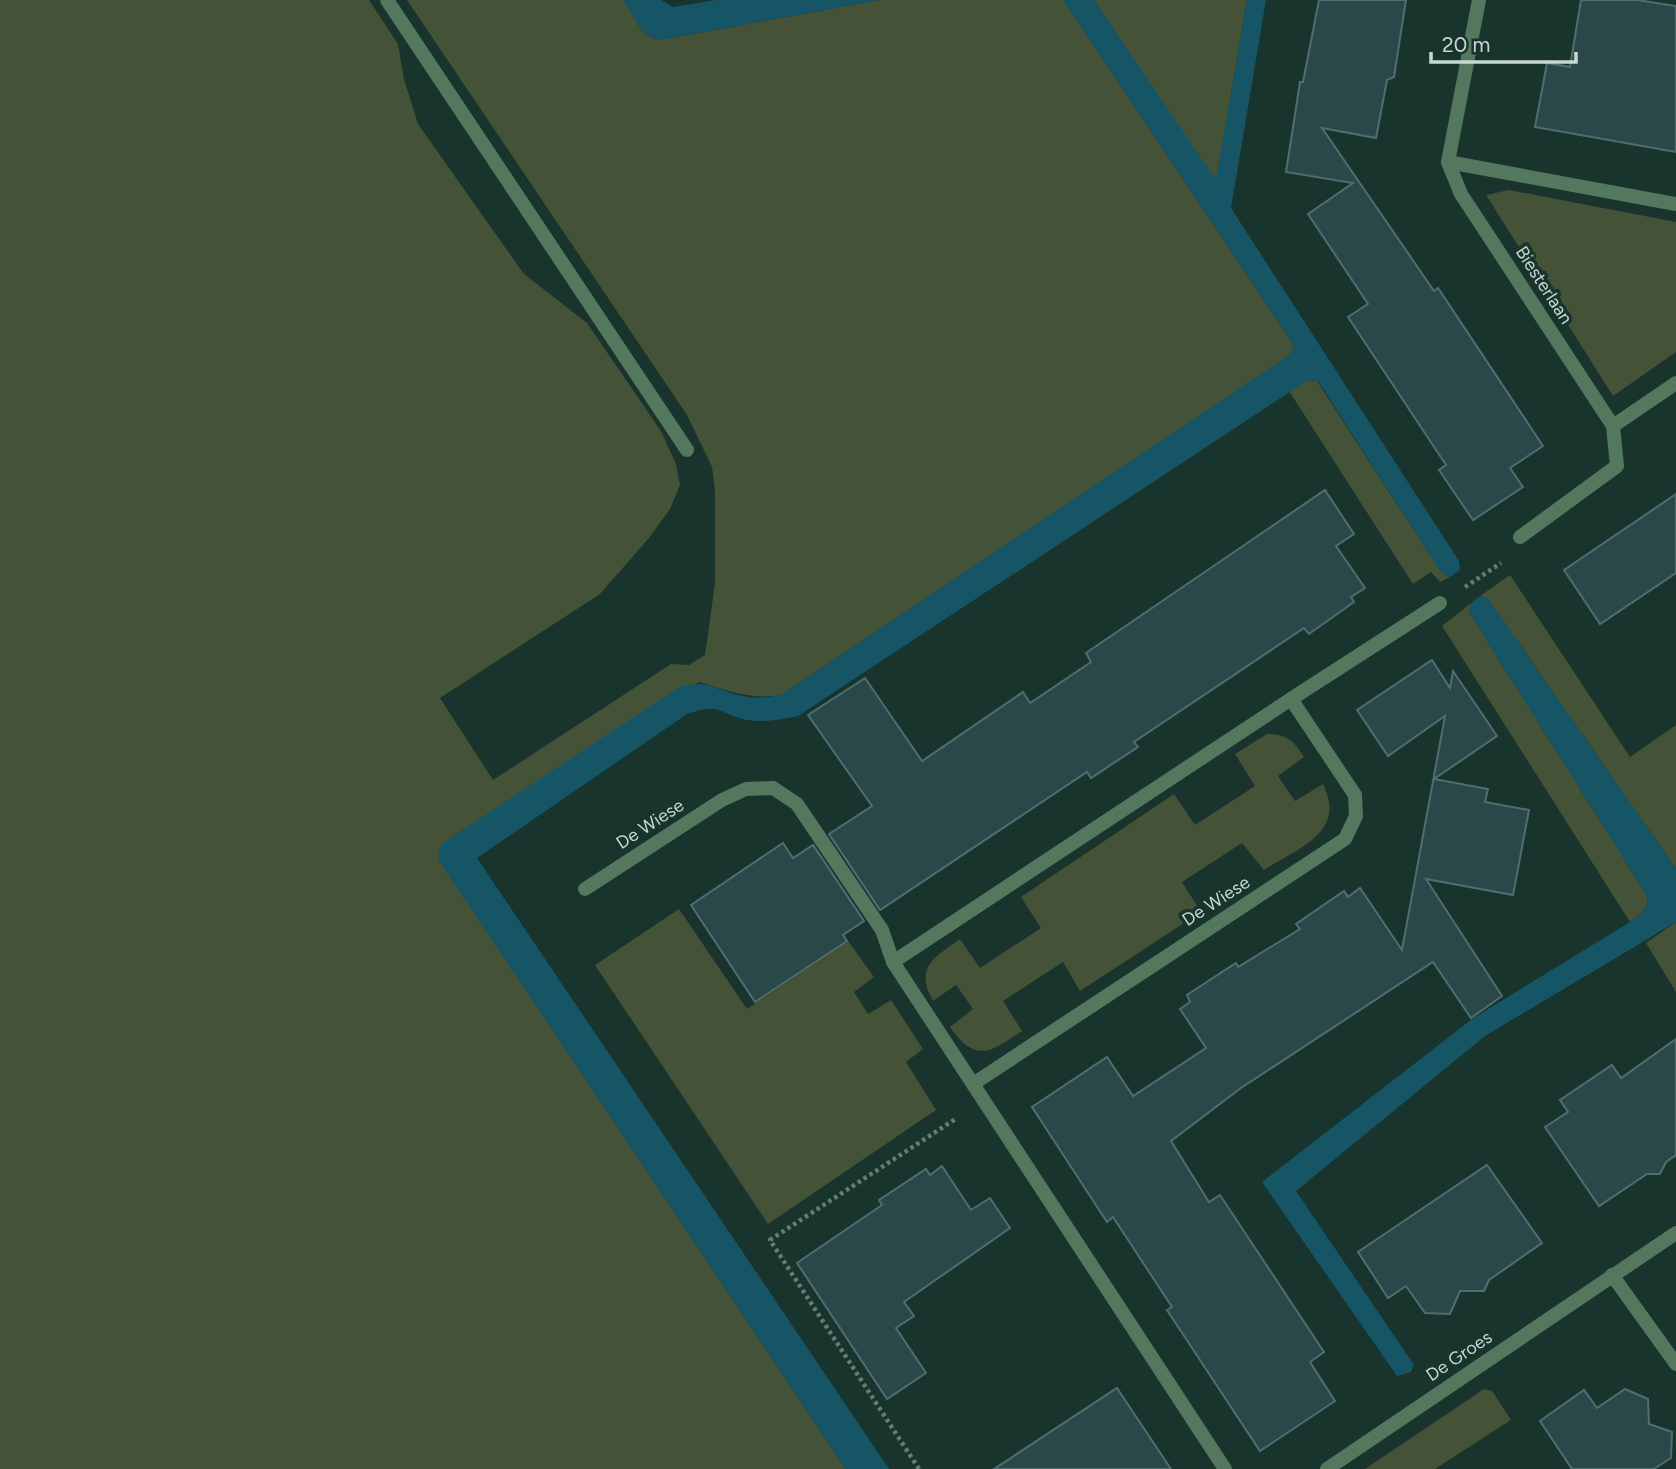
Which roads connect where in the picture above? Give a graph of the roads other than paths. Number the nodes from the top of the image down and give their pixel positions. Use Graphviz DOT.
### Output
graph roads {
  1 [pos="387,0"];
  2 [pos="1479,0"];
  3 [pos="1448,162"];
  4 [pos="1676,204"];
  5 [pos="1676,383"];
  6 [pos="1613,426"];
  7 [pos="687,450"];
  8 [pos="1520,537"];
  9 [pos="1440,603"];
  10 [pos="1292,699"];
  11 [pos="586,889"];
  12 [pos="893,962"];
  13 [pos="972,1084"];
  14 [pos="1676,1233"];
  15 [pos="1612,1275"];
  16 [pos="1676,1364"];
  17 [pos="1225,1469"];
  18 [pos="1327,1469"];
  1 -- 7 [label="street"];
  2 -- 3 [label="street"];
  3 -- 4 [label="street"];
  3 -- 6 [label="street, Biesterlaan"];
  5 -- 6 [label="street"];
  6 -- 8 [label="street, Biesterlaan"];
  9 -- 10 [label="street"];
  10 -- 12 [label="street"];
  10 -- 13 [label="street, De Wiese"];
  11 -- 12 [label="street, De Wiese"];
  12 -- 13 [label="street, De Wiese"];
  13 -- 17 [label="street, De Wiese"];
  14 -- 15 [label="street, De Groes"];
  15 -- 16 [label="street"];
  15 -- 18 [label="street, De Groes"];
}
